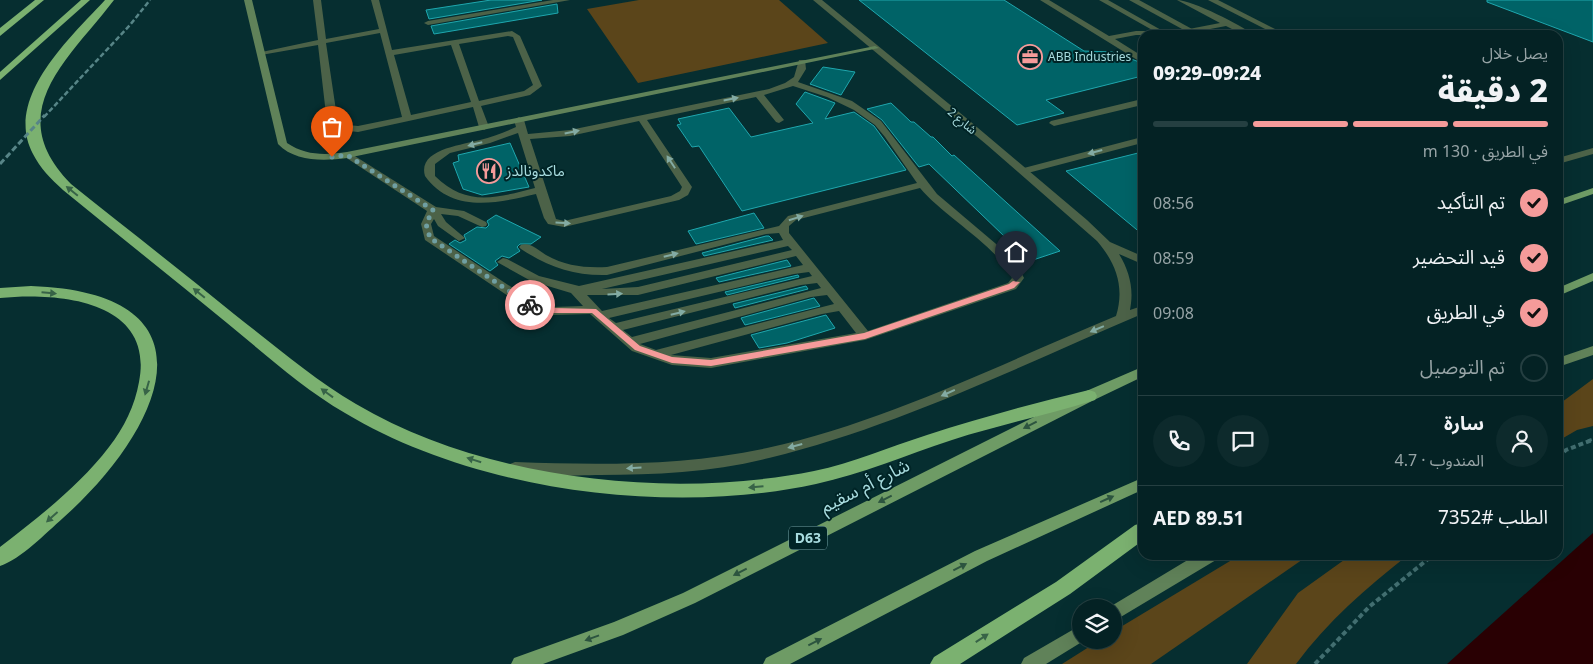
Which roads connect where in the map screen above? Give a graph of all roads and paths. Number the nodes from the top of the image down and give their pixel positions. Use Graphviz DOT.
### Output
graph roads {
  1 [pos="40,0"];
  2 [pos="86,0"];
  3 [pos="110,0"];
  4 [pos="248,0"];
  5 [pos="317,0"];
  6 [pos="375,0"];
  7 [pos="565,0"];
  8 [pos="817,0"];
  9 [pos="1044,0"];
  10 [pos="1103,0"];
  11 [pos="1134,0"];
  12 [pos="1181,0"];
  13 [pos="1212,0"];
  14 [pos="532,3"];
  15 [pos="1249,18"];
  16 [pos="428,23"];
  17 [pos="1227,23"];
  18 [pos="384,30"];
  19 [pos="1157,30"];
  20 [pos="1189,30"];
  21 [pos="1205,30"];
  22 [pos="1240,30"];
  23 [pos="1274,30"];
  24 [pos="0,33"];
  25 [pos="1138,33"];
  26 [pos="1109,38"];
  27 [pos="322,42"];
  28 [pos="454,42"];
  29 [pos="875,48"];
  30 [pos="261,52"];
  31 [pos="389,53"];
  32 [pos="1138,56"];
  33 [pos="802,62"];
  34 [pos="0,77"];
  35 [pos="792,83"];
  36 [pos="758,94"];
  37 [pos="1138,103"];
  38 [pos="476,104"];
  39 [pos="641,117"];
  40 [pos="407,119"];
  41 [pos="779,120"];
  42 [pos="1054,123"];
  43 [pos="484,127"];
  44 [pos="521,128"];
  45 [pos="1138,141"];
  46 [pos="1593,151"];
  47 [pos="347,155"];
  48 [pos="1563,160"];
  49 [pos="1024,172"];
  50 [pos="923,184"];
  51 [pos="540,190"];
  52 [pos="1593,191"];
  53 [pos="1563,201"];
  54 [pos="433,210"];
  55 [pos="482,224"];
  56 [pos="783,229"];
  57 [pos="460,238"];
  58 [pos="1105,244"];
  59 [pos="525,247"];
  60 [pos="795,247"];
  61 [pos="1138,258"];
  62 [pos="503,262"];
  63 [pos="812,268"];
  64 [pos="1593,277"];
  65 [pos="820,278"];
  66 [pos="1563,290"];
  67 [pos="576,291"];
  68 [pos="830,291"];
  69 [pos="0,293"];
  70 [pos="842,307"];
  71 [pos="1138,312"];
  72 [pos="596,314"];
  73 [pos="1122,318"];
  74 [pos="614,328"];
  75 [pos="865,336"];
  76 [pos="631,342"];
  77 [pos="1593,350"];
  78 [pos="654,355"];
  79 [pos="1563,361"];
  80 [pos="1138,374"];
  81 [pos="1090,396"];
  82 [pos="1593,439"];
  83 [pos="1563,452"];
  84 [pos="504,468"];
  85 [pos="1138,486"];
  86 [pos="1138,534"];
  87 [pos="0,558"];
  88 [pos="1202,560"];
  89 [pos="1427,560"];
  90 [pos="1122,608"];
  91 [pos="1072,638"];
  92 [pos="520,664"];
  93 [pos="772,664"];
  94 [pos="941,664"];
  95 [pos="1030,664"];
  96 [pos="1315,664"];
  1 -- 24 [label="highway"];
  2 -- 34 [label="highway"];
  84 -- 3 [label="highway, one-way"];
  4 -- 30 [label="street"];
  5 -- 27 [label="street"];
  6 -- 18 [label="street"];
  7 -- 14 [label="street"];
  8 -- 29 [label="street, شارع 2"];
  9 -- 26 [label="street"];
  10 -- 19 [label="street"];
  11 -- 20 [label="street"];
  12 -- 17 [label="street"];
  13 -- 15 [label="street"];
  14 -- 16 [label="street"];
  15 -- 17 [label="street"];
  15 -- 23 [label="street"];
  17 -- 21 [label="street"];
  17 -- 22 [label="street"];
  18 -- 27 [label="street"];
  18 -- 31 [label="street"];
  25 -- 26 [label="street"];
  26 -- 32 [label="street"];
  27 -- 30 [label="street"];
  27 -- 40 [label="street"];
  28 -- 31 [label="street"];
  28 -- 38 [label="street"];
  28 -- 38 [label="street"];
  29 -- 33 [label="street"];
  29 -- 49 [label="street, شارع 2"];
  30 -- 47 [label="street"];
  31 -- 40 [label="street"];
  33 -- 35 [label="street"];
  33 -- 44 [label="street"];
  35 -- 36 [label="street"];
  35 -- 50 [label="street"];
  39 -- 36 [label="street, one-way"];
  36 -- 41 [label="street"];
  37 -- 42 [label="street"];
  38 -- 40 [label="street"];
  38 -- 43 [label="street"];
  44 -- 39 [label="street, one-way"];
  51 -- 39 [label="street, one-way"];
  43 -- 44 [label="street"];
  43 -- 47 [label="street"];
  44 -- 51 [label="street"];
  44 -- 51 [label="street, one-way"];
  45 -- 49 [label="street, one-way"];
  46 -- 48 [label="street"];
  47 -- 54 [label="street"];
  49 -- 58 [label="street, شارع 2"];
  56 -- 50 [label="street, one-way"];
  50 -- 75 [label="street"];
  52 -- 53 [label="main road"];
  54 -- 55 [label="street"];
  54 -- 57 [label="street"];
  54 -- 72 [label="street"];
  59 -- 56 [label="street, one-way"];
  56 -- 60 [label="street"];
  58 -- 61 [label="street, شارع 2"];
  58 -- 73 [label="street, شارع 2"];
  60 -- 63 [label="street"];
  67 -- 60 [label="street, one-way"];
  62 -- 67 [label="street"];
  63 -- 65 [label="street"];
  63 -- 72 [label="street"];
  64 -- 66 [label="main road"];
  65 -- 68 [label="street"];
  74 -- 65 [label="street, one-way"];
  67 -- 72 [label="street"];
  68 -- 70 [label="street"];
  68 -- 76 [label="street"];
  69 -- 87 [label="highway, one-way"];
  70 -- 75 [label="street"];
  70 -- 78 [label="street"];
  71 -- 73 [label="street"];
  72 -- 74 [label="street"];
  73 -- 84 [label="street, one-way"];
  74 -- 76 [label="street"];
  75 -- 78 [label="street"];
  76 -- 78 [label="street"];
  77 -- 79 [label="street"];
  80 -- 81 [label="main road, شارع أم سقيم / D63"];
  81 -- 84 [label="highway, one-way"];
  81 -- 92 [label="main road, شارع أم سقيم / D63, one-way"];
  82 -- 83 [label="path"];
  93 -- 85 [label="main road, one-way"];
  94 -- 86 [label="highway, one-way"];
  88 -- 90 [label="street"];
  89 -- 96 [label="path"];
  91 -- 95 [label="street"];
}
